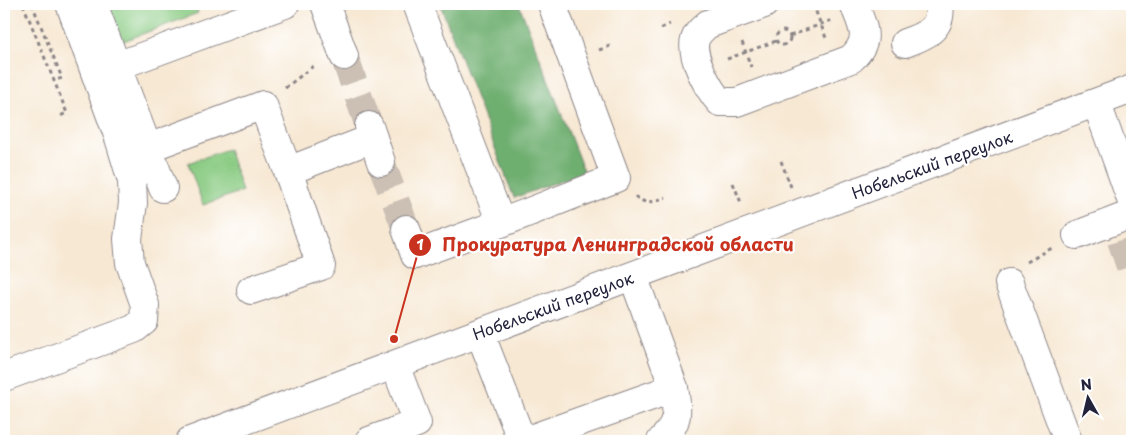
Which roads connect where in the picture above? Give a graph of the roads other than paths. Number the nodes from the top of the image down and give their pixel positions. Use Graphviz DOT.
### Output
graph roads {
  1 [pos="70,4"];
  2 [pos="93,4"];
  3 [pos="285,4"];
  4 [pos="325,4"];
  5 [pos="417,4"];
  6 [pos="552,4"];
  7 [pos="764,4"];
  8 [pos="939,4"];
  9 [pos="855,7"];
  10 [pos="905,43"];
  11 [pos="344,56"];
  12 [pos="117,66"];
  13 [pos="1113,97"];
  14 [pos="374,142"];
  15 [pos="148,148"];
  16 [pos="288,171"];
  17 [pos="163,188"];
  18 [pos="1125,219"];
  19 [pos="501,222"];
  20 [pos="406,229"];
  21 [pos="1077,235"];
  22 [pos="633,276"];
  23 [pos="1009,282"];
  24 [pos="251,290"];
  25 [pos="480,333"];
  26 [pos="395,366"];
  27 [pos="4,377"];
  28 [pos="674,388"];
  29 [pos="250,431"];
  30 [pos="420,432"];
  31 [pos="190,441"];
  32 [pos="369,441"];
  33 [pos="524,441"];
  34 [pos="661,441"];
  35 [pos="1068,441"];
  1 -- 27 [label="street"];
  2 -- 12 [label="street"];
  3 -- 12 [label="street"];
  4 -- 11 [label="street"];
  5 -- 19 [label="street"];
  6 -- 19 [label="street"];
  7 -- 9 [label="street"];
  8 -- 10 [label="street"];
  12 -- 15 [label="street"];
  13 -- 18 [label="street"];
  13 -- 22 [label="street, Нобельский переулок"];
  14 -- 16 [label="street"];
  15 -- 16 [label="street"];
  15 -- 17 [label="street"];
  16 -- 24 [label="street"];
  18 -- 21 [label="street"];
  19 -- 20 [label="street"];
  22 -- 25 [label="street, Нобельский переулок"];
  22 -- 28 [label="street"];
  23 -- 35 [label="street"];
  25 -- 26 [label="street, Нобельский переулок"];
  25 -- 33 [label="street"];
  26 -- 29 [label="street, Нобельский переулок"];
  26 -- 30 [label="street"];
  28 -- 33 [label="street"];
  28 -- 34 [label="street"];
  29 -- 31 [label="street, Нобельский переулок"];
  30 -- 32 [label="street"];
}
